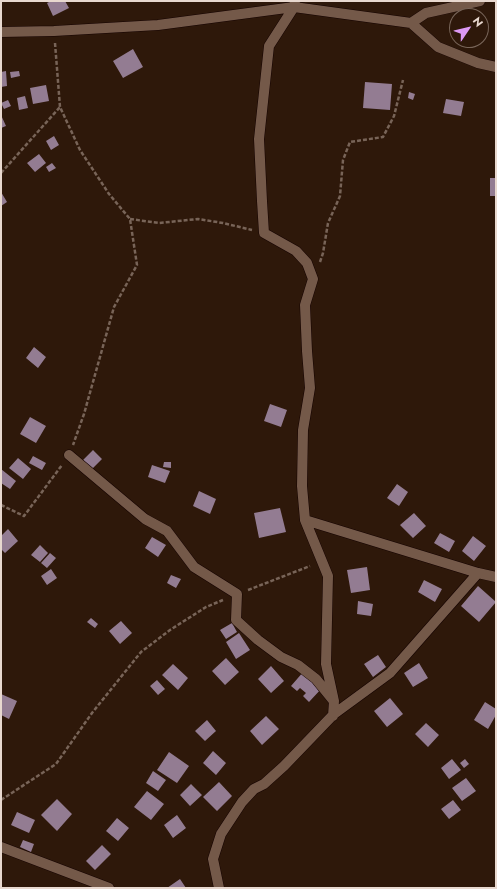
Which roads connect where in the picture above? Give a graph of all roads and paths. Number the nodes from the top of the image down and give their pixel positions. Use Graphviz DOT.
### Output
graph roads {
  1 [pos="480,1"];
  2 [pos="294,4"];
  3 [pos="411,23"];
  4 [pos="54,31"];
  5 [pos="1,32"];
  6 [pos="496,67"];
  7 [pos="404,80"];
  8 [pos="60,107"];
  9 [pos="1,173"];
  10 [pos="130,219"];
  11 [pos="264,233"];
  12 [pos="313,279"];
  13 [pos="69,455"];
  14 [pos="1,505"];
  15 [pos="305,520"];
  16 [pos="322,561"];
  17 [pos="478,573"];
  18 [pos="496,577"];
  19 [pos="237,594"];
  20 [pos="334,701"];
  21 [pos="333,716"];
  22 [pos="1,800"];
  23 [pos="1,847"];
  24 [pos="109,888"];
  25 [pos="219,888"];
  1 -- 3 [label="street"];
  2 -- 3 [label="street"];
  2 -- 4 [label="street"];
  2 -- 11 [label="street"];
  3 -- 6 [label="street"];
  4 -- 5 [label="street"];
  4 -- 8 [label="path"];
  7 -- 12 [label="path"];
  8 -- 9 [label="path"];
  8 -- 10 [label="path"];
  10 -- 11 [label="path"];
  10 -- 13 [label="path"];
  11 -- 12 [label="street"];
  12 -- 15 [label="street"];
  13 -- 14 [label="path"];
  13 -- 19 [label="street"];
  15 -- 16 [label="street"];
  15 -- 17 [label="street"];
  16 -- 19 [label="path"];
  16 -- 20 [label="street"];
  17 -- 18 [label="street"];
  17 -- 21 [label="street"];
  19 -- 20 [label="street"];
  19 -- 22 [label="path"];
  20 -- 21 [label="street"];
  21 -- 25 [label="street"];
  23 -- 24 [label="street"];
}
